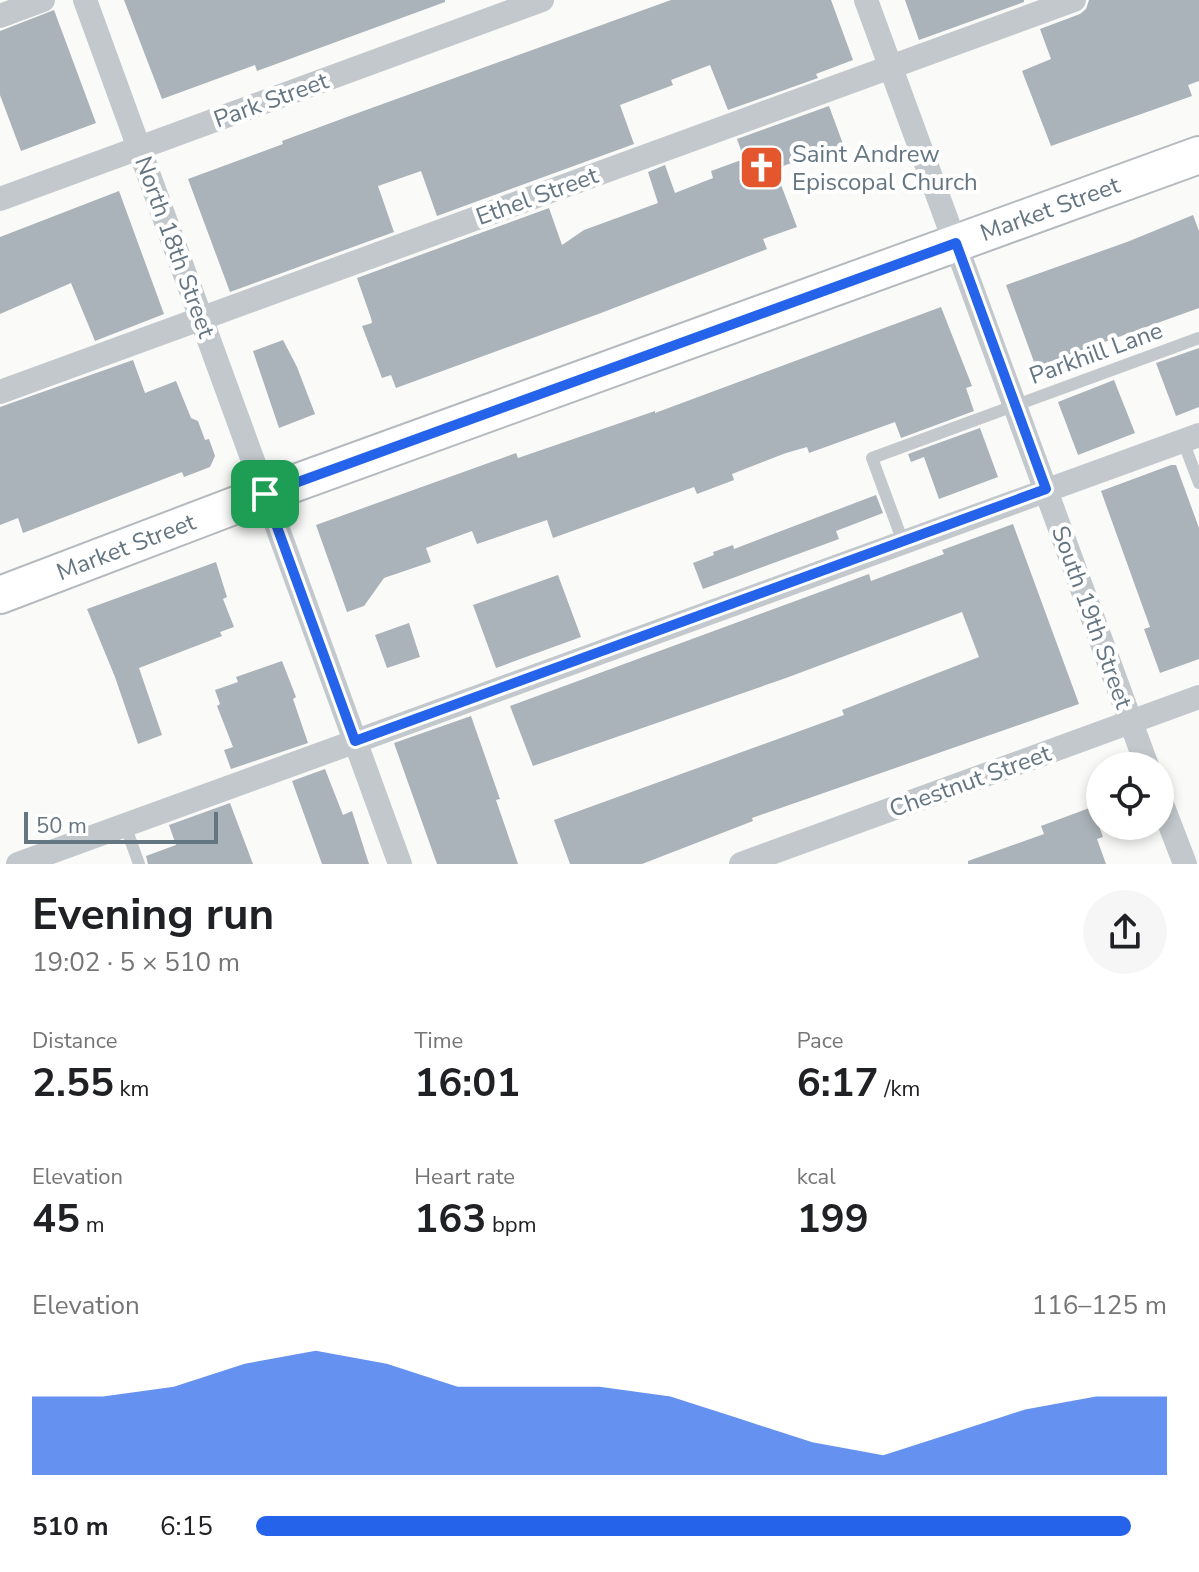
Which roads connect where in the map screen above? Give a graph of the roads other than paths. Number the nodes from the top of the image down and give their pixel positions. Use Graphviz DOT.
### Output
graph roads {
  1 [pos="43,0"];
  2 [pos="85,0"];
  3 [pos="542,0"];
  4 [pos="866,0"];
  5 [pos="1074,0"];
  6 [pos="0,16"];
  7 [pos="891,67"];
  8 [pos="139,148"];
  9 [pos="1199,155"];
  10 [pos="0,199"];
  11 [pos="956,243"];
  12 [pos="201,319"];
  13 [pos="1199,338"];
  14 [pos="0,392"];
  15 [pos="1015,406"];
  16 [pos="1191,438"];
  17 [pos="1199,483"];
  18 [pos="1046,489"];
  19 [pos="265,494"];
  20 [pos="903,542"];
  21 [pos="0,595"];
  22 [pos="1199,697"];
  23 [pos="1131,722"];
  24 [pos="355,741"];
  25 [pos="1142,752"];
  26 [pos="125,825"];
  27 [pos="1174,835"];
  28 [pos="18,864"];
  29 [pos="139,864"];
  30 [pos="400,864"];
  31 [pos="741,864"];
  32 [pos="1185,864"];
  1 -- 6 [label="street"];
  2 -- 8 [label="street, North 18th Street"];
  3 -- 8 [label="street, Park Street"];
  4 -- 7 [label="street, South 19th Street"];
  5 -- 7 [label="street, Ethel Street"];
  7 -- 11 [label="street, South 19th Street"];
  7 -- 12 [label="street, Ethel Street"];
  8 -- 10 [label="street, Park Street"];
  8 -- 12 [label="street, North 18th Street"];
  9 -- 11 [label="main road, Market Street"];
  11 -- 15 [label="street, South 19th Street"];
  11 -- 19 [label="main road, Market Street"];
  12 -- 14 [label="street, Ethel Street"];
  12 -- 19 [label="street, North 18th Street"];
  13 -- 15 [label="lane, Parkhill Lane"];
  15 -- 18 [label="street, South 19th Street"];
  15 -- 20 [label="lane, Parkhill Lane"];
  16 -- 17 [label="lane"];
  16 -- 18 [label="street"];
  18 -- 20 [label="street"];
  18 -- 23 [label="street, South 19th Street"];
  19 -- 21 [label="main road, Market Street"];
  19 -- 24 [label="street, North 18th Street"];
  20 -- 24 [label="street"];
  22 -- 23 [label="street, Chestnut Street"];
  23 -- 25 [label="street, South 19th Street"];
  23 -- 31 [label="street, Chestnut Street"];
  24 -- 26 [label="street"];
  24 -- 30 [label="street, North 18th Street"];
  26 -- 28 [label="street"];
  26 -- 29 [label="lane"];
  27 -- 32 [label="street"];
}
